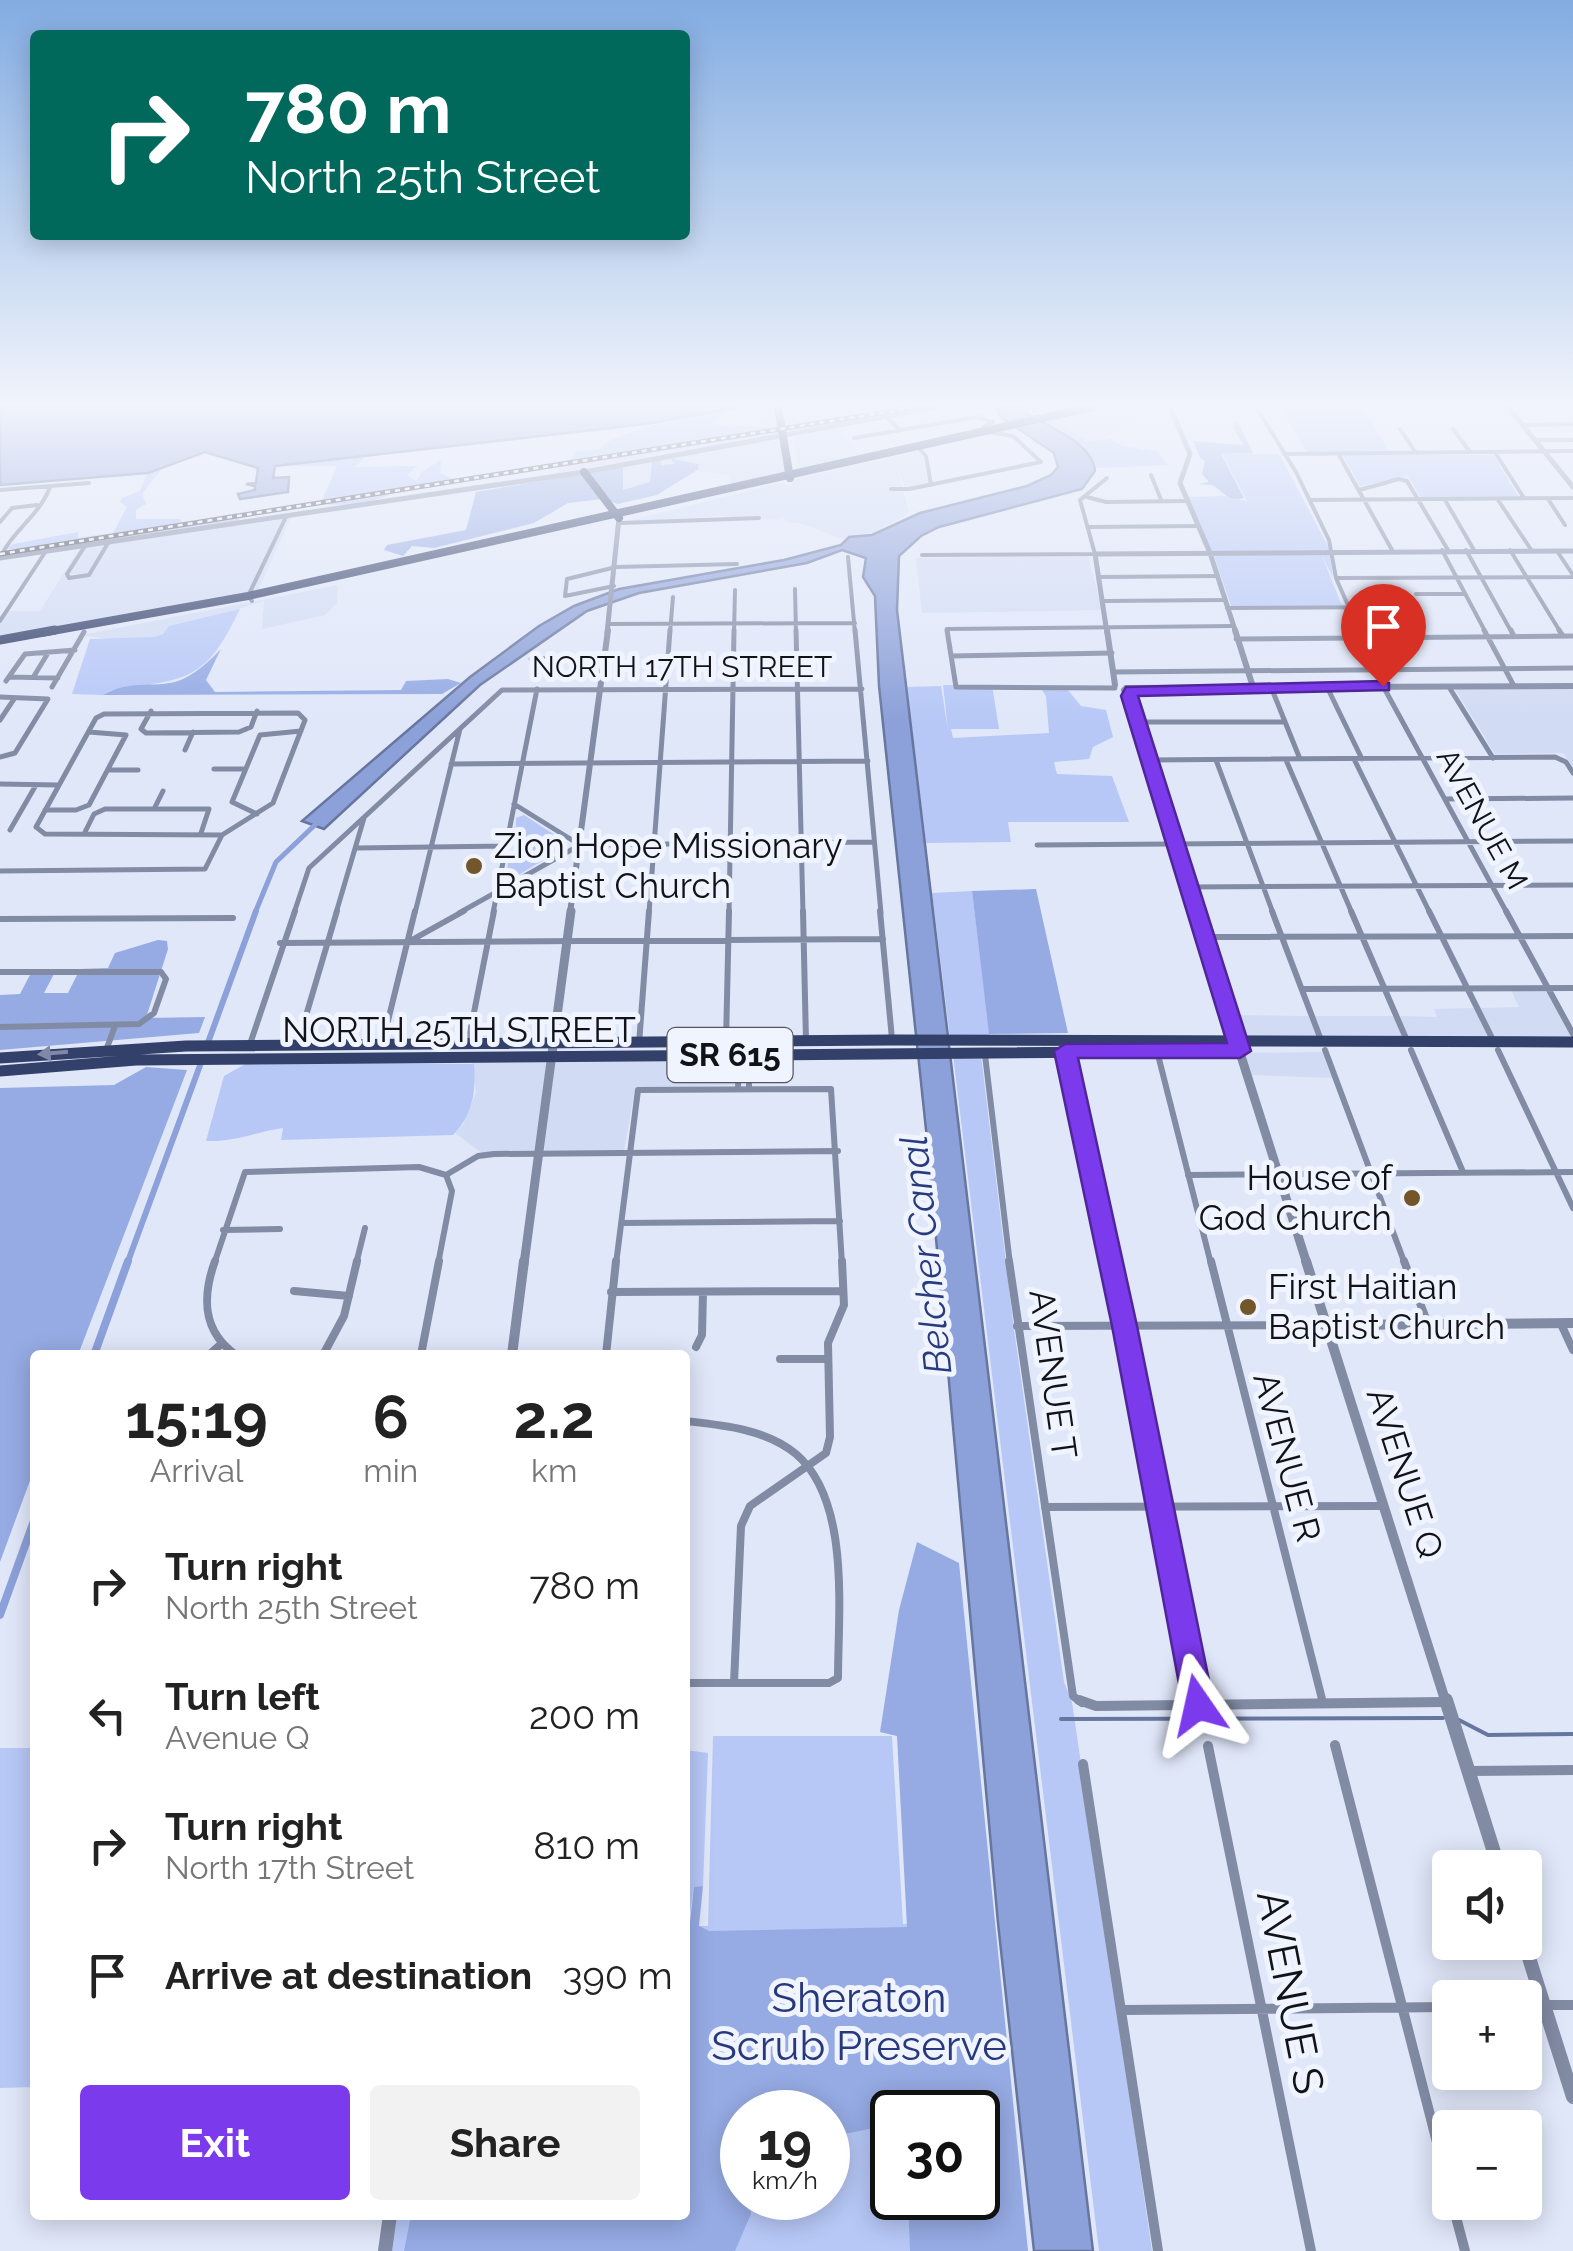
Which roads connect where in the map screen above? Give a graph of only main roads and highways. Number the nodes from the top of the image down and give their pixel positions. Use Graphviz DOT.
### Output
graph roads {
  1 [pos="614,512"];
  2 [pos="644,512"];
  3 [pos="645,512"];
  4 [pos="619,518"];
  5 [pos="408,560"];
  6 [pos="395,569"];
  7 [pos="250,599"];
  8 [pos="0,642"];
  9 [pos="806,1040"];
  10 [pos="1004,1041"];
  11 [pos="554,1044"];
  12 [pos="908,1046"];
  13 [pos="1410,1046"];
  14 [pos="1573,1046"];
  15 [pos="952,1047"];
  16 [pos="1239,1047"];
  17 [pos="1323,1047"];
  18 [pos="382,1052"];
  19 [pos="984,1053"];
  20 [pos="787,1054"];
  21 [pos="0,1058"];
  22 [pos="0,1071"];
  1 -- 4 [label="main road"];
  2 -- 4 [label="main road"];
  3 -- 4 [label="main road"];
  4 -- 5 [label="main road"];
  4 -- 6 [label="main road"];
  5 -- 6 [label="main road"];
  5 -- 7 [label="main road"];
  6 -- 7 [label="main road"];
  7 -- 8 [label="main road"];
  7 -- 8 [label="main road"];
  9 -- 11 [label="main road, NORTH 25TH STREET / SR 615"];
  9 -- 12 [label="main road, NORTH 25TH STREET / SR 615"];
  9 -- 20 [label="main road"];
  10 -- 15 [label="main road, NORTH 25TH STREET / SR 615"];
  10 -- 16 [label="main road, NORTH 25TH STREET / SR 615"];
  10 -- 19 [label="main road"];
  11 -- 18 [label="main road, NORTH 25TH STREET / SR 615"];
  12 -- 15 [label="main road, NORTH 25TH STREET / SR 615"];
  12 -- 20 [label="main road, NORTH 25TH STREET / SR 615"];
  13 -- 14 [label="main road, NORTH 25TH STREET / SR 615"];
  13 -- 17 [label="main road, NORTH 25TH STREET / SR 615"];
  13 -- 17 [label="main road, NORTH 25TH STREET / SR 615"];
  15 -- 19 [label="main road, NORTH 25TH STREET / SR 615"];
  16 -- 17 [label="main road, NORTH 25TH STREET / SR 615"];
  16 -- 19 [label="main road, NORTH 25TH STREET / SR 615"];
  18 -- 20 [label="main road, NORTH 25TH STREET / SR 615"];
  18 -- 21 [label="main road, NORTH 25TH STREET / SR 615, one-way"];
  18 -- 22 [label="main road, NORTH 25TH STREET / SR 615"];
}
